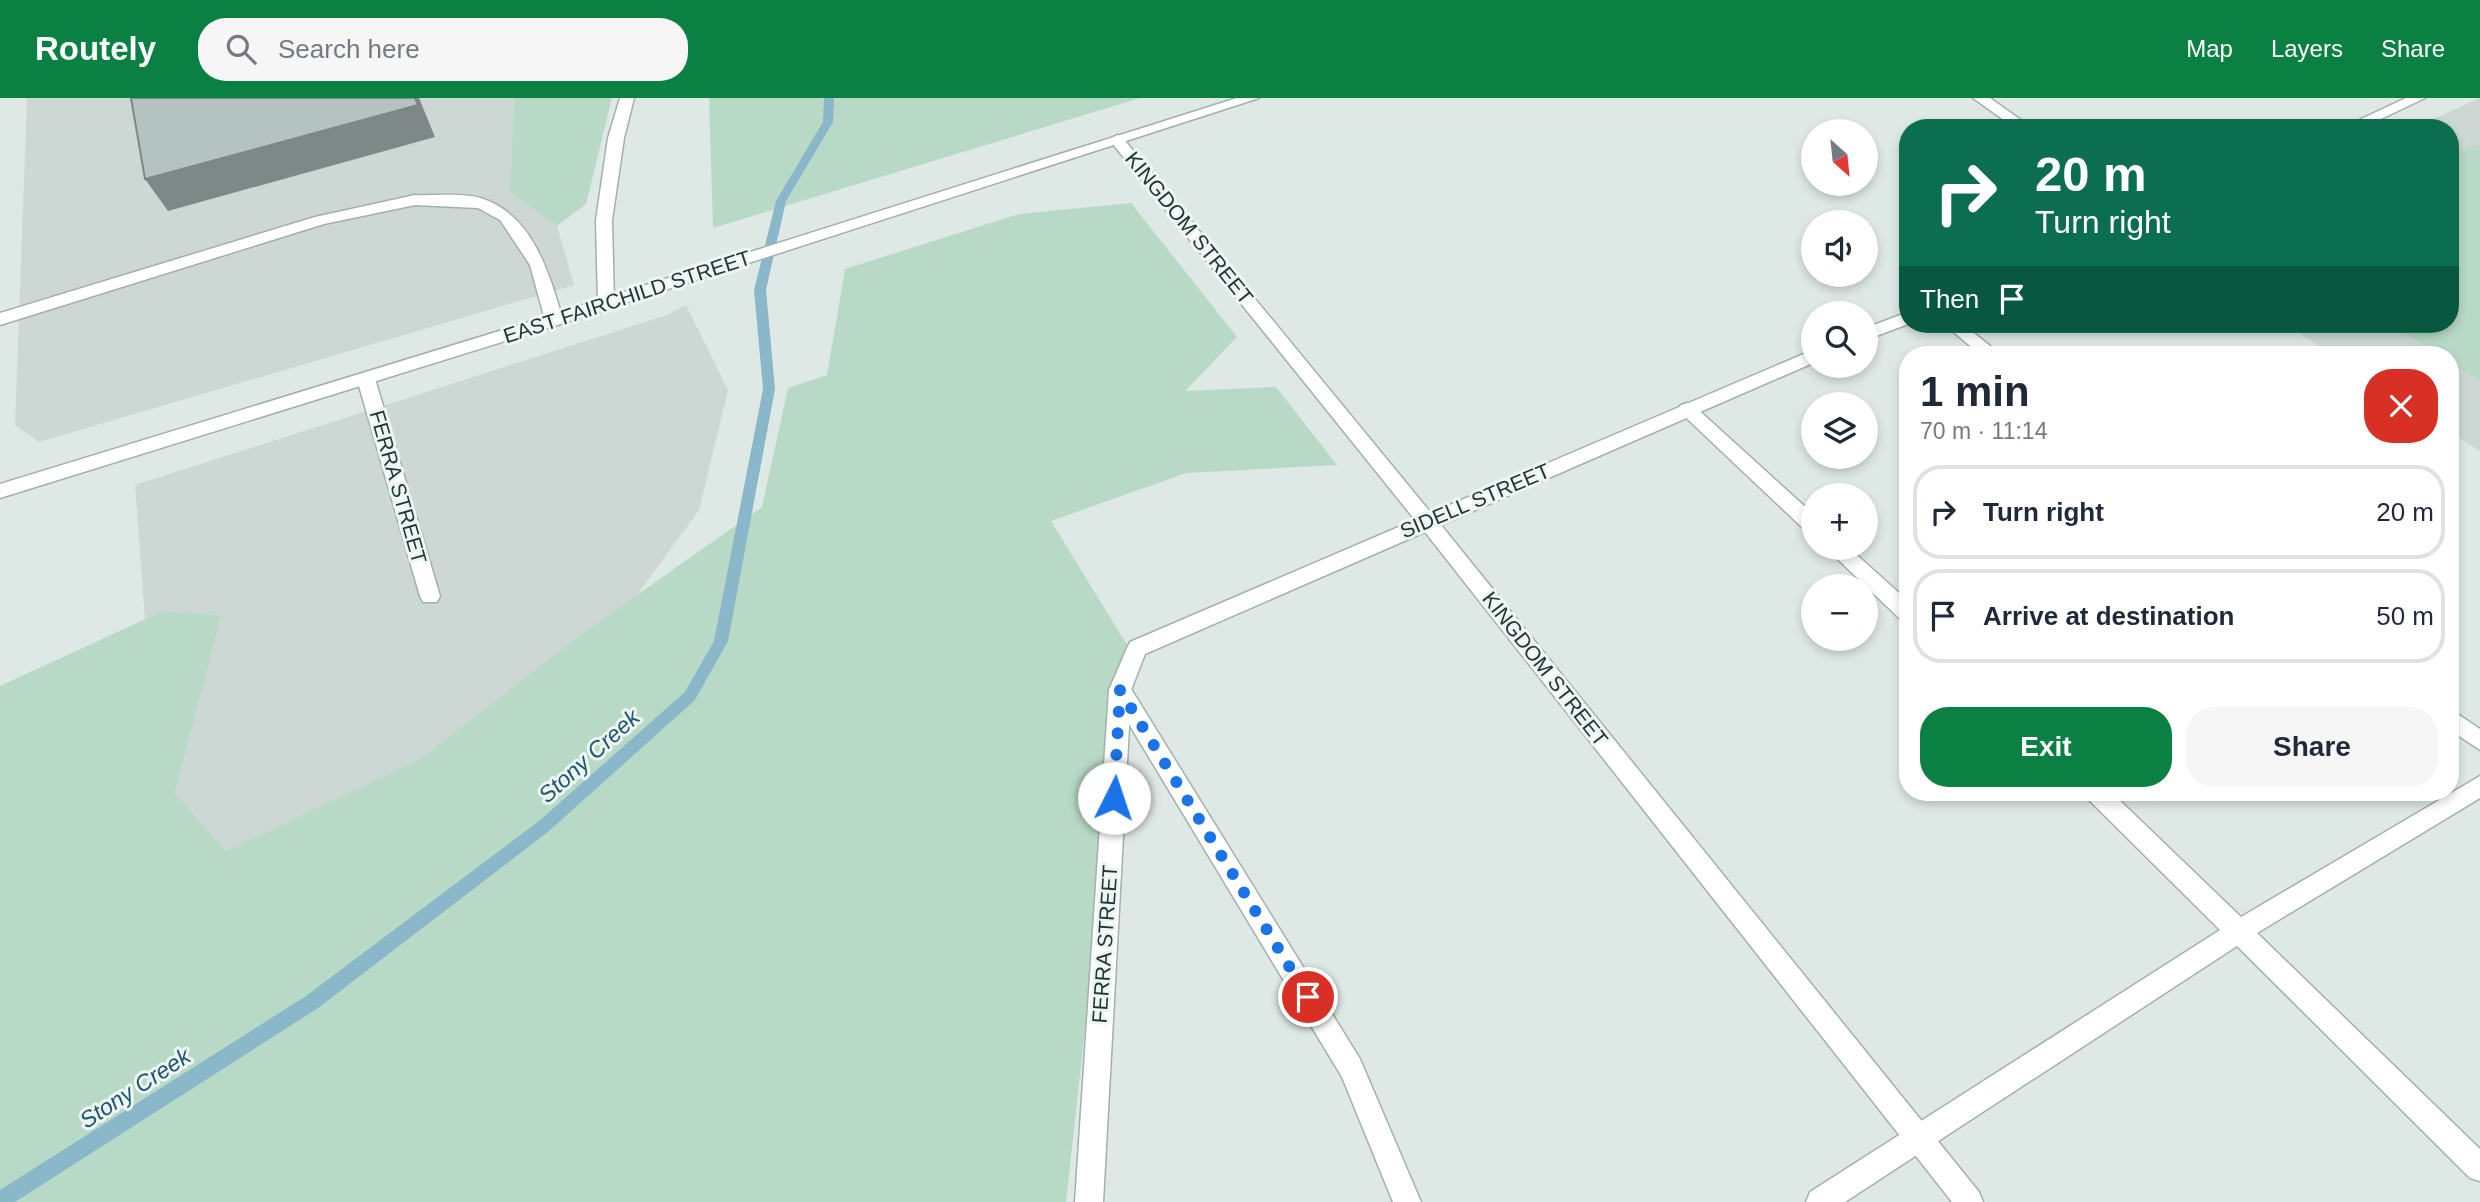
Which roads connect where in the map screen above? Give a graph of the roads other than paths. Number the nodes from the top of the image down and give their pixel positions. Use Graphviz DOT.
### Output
graph roads {
  1 [pos="627,98"];
  2 [pos="1252,98"];
  3 [pos="1980,98"];
  4 [pos="2380,98"];
  5 [pos="2418,98"];
  6 [pos="2396,107"];
  7 [pos="2012,119"];
  8 [pos="2369,119"];
  9 [pos="1117,140"];
  10 [pos="606,304"];
  11 [pos="0,318"];
  12 [pos="554,320"];
  13 [pos="1899,321"];
  14 [pos="1878,329"];
  15 [pos="1964,333"];
  16 [pos="1980,346"];
  17 [pos="1801,361"];
  18 [pos="366,379"];
  19 [pos="1687,409"];
  20 [pos="0,491"];
  21 [pos="1801,515"];
  22 [pos="1427,521"];
  23 [pos="1849,560"];
  24 [pos="430,596"];
  25 [pos="1899,606"];
  26 [pos="1138,648"];
  27 [pos="1120,690"];
  28 [pos="2459,725"];
  29 [pos="2480,741"];
  30 [pos="2480,786"];
  31 [pos="2459,799"];
  32 [pos="2105,801"];
  33 [pos="2455,801"];
  34 [pos="2238,932"];
  35 [pos="1918,1138"];
  36 [pos="2480,1168"];
  37 [pos="1089,1202"];
  38 [pos="1407,1202"];
  39 [pos="1819,1202"];
  40 [pos="1969,1202"];
  1 -- 10 [label="street"];
  2 -- 9 [label="street, EAST FAIRCHILD STREET"];
  3 -- 7 [label="street"];
  4 -- 6 [label="street"];
  5 -- 6 [label="street"];
  6 -- 8 [label="street"];
  9 -- 10 [label="street, EAST FAIRCHILD STREET"];
  9 -- 22 [label="street, KINGDOM STREET"];
  10 -- 12 [label="street, EAST FAIRCHILD STREET"];
  11 -- 12 [label="street"];
  12 -- 18 [label="street, EAST FAIRCHILD STREET"];
  13 -- 14 [label="street"];
  15 -- 16 [label="street"];
  17 -- 19 [label="street, SIDELL STREET"];
  18 -- 20 [label="street, EAST FAIRCHILD STREET"];
  18 -- 24 [label="street, FERRA STREET"];
  19 -- 21 [label="street"];
  19 -- 22 [label="street, SIDELL STREET"];
  22 -- 26 [label="street, SIDELL STREET"];
  22 -- 35 [label="street, KINGDOM STREET"];
  23 -- 25 [label="street"];
  26 -- 27 [label="street, FERRA STREET"];
  27 -- 37 [label="street, FERRA STREET"];
  27 -- 38 [label="street"];
  28 -- 29 [label="street"];
  30 -- 31 [label="street"];
  32 -- 34 [label="street"];
  33 -- 34 [label="street"];
  34 -- 35 [label="street"];
  34 -- 36 [label="street"];
  35 -- 39 [label="street"];
  35 -- 40 [label="street, KINGDOM STREET"];
}
